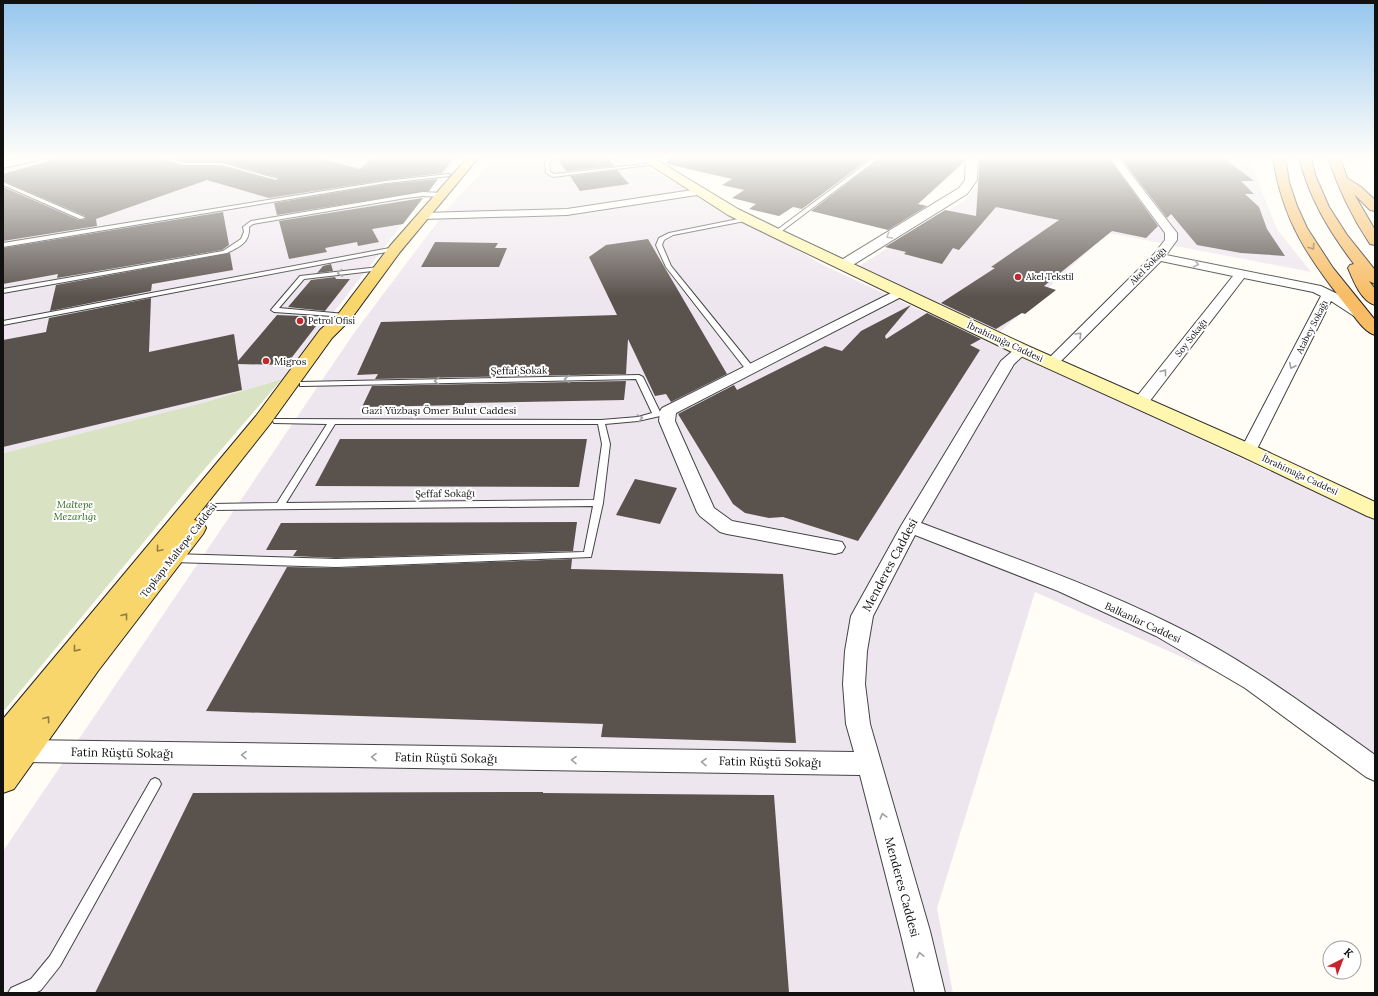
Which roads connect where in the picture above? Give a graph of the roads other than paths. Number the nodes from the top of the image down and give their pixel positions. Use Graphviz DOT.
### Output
graph roads {
  1 [pos="49,203"];
  2 [pos="255,203"];
  3 [pos="363,203"];
  4 [pos="434,203"];
  5 [pos="623,203"];
  6 [pos="720,203"];
  7 [pos="816,203"];
  8 [pos="943,203"];
  9 [pos="1148,203"];
  10 [pos="1289,203"];
  11 [pos="1321,203"];
  12 [pos="1353,203"];
  13 [pos="423,216"];
  14 [pos="82,218"];
  15 [pos="748,219"];
  16 [pos="776,233"];
  17 [pos="1375,240"];
  18 [pos="3,245"];
  19 [pos="395,249"];
  20 [pos="1349,250"];
  21 [pos="1158,257"];
  22 [pos="843,265"];
  23 [pos="379,269"];
  24 [pos="1242,273"];
  25 [pos="1375,279"];
  26 [pos="3,291"];
  27 [pos="902,292"];
  28 [pos="1328,294"];
  29 [pos="1375,300"];
  30 [pos="1362,315"];
  31 [pos="345,316"];
  32 [pos="3,323"];
  33 [pos="1375,330"];
  34 [pos="1022,350"];
  35 [pos="1051,363"];
  36 [pos="750,369"];
  37 [pos="303,384"];
  38 [pos="1140,403"];
  39 [pos="270,420"];
  40 [pos="333,421"];
  41 [pos="602,422"];
  42 [pos="1248,451"];
  43 [pos="598,503"];
  44 [pos="280,506"];
  45 [pos="1374,506"];
  46 [pos="212,507"];
  47 [pos="910,526"];
  48 [pos="835,546"];
  49 [pos="171,558"];
  50 [pos="10,747"];
  51 [pos="869,764"];
  52 [pos="1375,770"];
  53 [pos="3,779"];
  54 [pos="155,784"];
  55 [pos="16,993"];
  56 [pos="930,993"];
  1 -- 14 [label="lane"];
  2 -- 18 [label="lane"];
  3 -- 26 [label="lane"];
  4 -- 13 [label="main road, Topkapı Maltepe Caddesi"];
  5 -- 13 [label="street"];
  6 -- 15 [label="main road, İbrahimağa Caddesi"];
  7 -- 16 [label="lane"];
  8 -- 22 [label="street, one-way"];
  9 -- 21 [label="street, Akel Sokağı"];
  10 -- 30 [label="highway, one-way"];
  11 -- 20 [label="highway"];
  12 -- 17 [label="highway"];
  13 -- 19 [label="main road, Topkapı Maltepe Caddesi"];
  15 -- 16 [label="main road, İbrahimağa Caddesi"];
  15 -- 36 [label="lane"];
  16 -- 22 [label="main road, İbrahimağa Caddesi"];
  19 -- 23 [label="main road, Topkapı Maltepe Caddesi"];
  19 -- 32 [label="lane"];
  20 -- 25 [label="highway"];
  20 -- 29 [label="highway"];
  21 -- 24 [label="street, Atabey Sokağı, one-way"];
  35 -- 21 [label="street, Akel Sokağı, one-way"];
  22 -- 27 [label="main road, İbrahimağa Caddesi"];
  23 -- 31 [label="main road, Topkapı Maltepe Caddesi"];
  23 -- 31 [label="lane, one-way"];
  24 -- 28 [label="street, Atabey Sokağı"];
  38 -- 24 [label="street, Soy Sokağı, one-way"];
  27 -- 34 [label="main road, İbrahimağa Caddesi"];
  27 -- 36 [label="street"];
  28 -- 30 [label="street"];
  28 -- 42 [label="street, Atabey Sokağı, one-way"];
  30 -- 33 [label="highway"];
  31 -- 37 [label="main road, Topkapı Maltepe Caddesi"];
  31 -- 39 [label="main road, Topkapı Maltepe Caddesi"];
  34 -- 35 [label="main road, İbrahimağa Caddesi"];
  34 -- 47 [label="street, Menderes Caddesi"];
  35 -- 38 [label="main road, İbrahimağa Caddesi"];
  36 -- 48 [label="street"];
  37 -- 39 [label="main road, Topkapı Maltepe Caddesi"];
  41 -- 37 [label="lane, Şeffaf Sokak, one-way"];
  38 -- 42 [label="main road, İbrahimağa Caddesi"];
  39 -- 40 [label="lane, Gazi Yüzbaşı Ömer Bulut Caddesi"];
  39 -- 46 [label="main road, Topkapı Maltepe Caddesi"];
  39 -- 50 [label="main road, Topkapı Maltepe Caddesi, one-way"];
  40 -- 41 [label="lane, Gazi Yüzbaşı Ömer Bulut Caddesi"];
  40 -- 44 [label="lane"];
  41 -- 43 [label="lane"];
  42 -- 45 [label="main road, İbrahimağa Caddesi"];
  43 -- 44 [label="lane, Şeffaf Sokağı"];
  43 -- 49 [label="lane"];
  44 -- 46 [label="lane, Şeffaf Sokağı"];
  46 -- 49 [label="main road, Topkapı Maltepe Caddesi"];
  47 -- 51 [label="street, Menderes Caddesi"];
  47 -- 52 [label="street, Balkanlar Caddesi"];
  50 -- 49 [label="main road, Topkapı Maltepe Caddesi, one-way"];
  51 -- 50 [label="street, Fatin Rüştü Sokağı, one-way"];
  50 -- 53 [label="main road, Topkapı Maltepe Caddesi"];
  56 -- 51 [label="street, Menderes Caddesi, one-way"];
  54 -- 55 [label="lane"];
}
